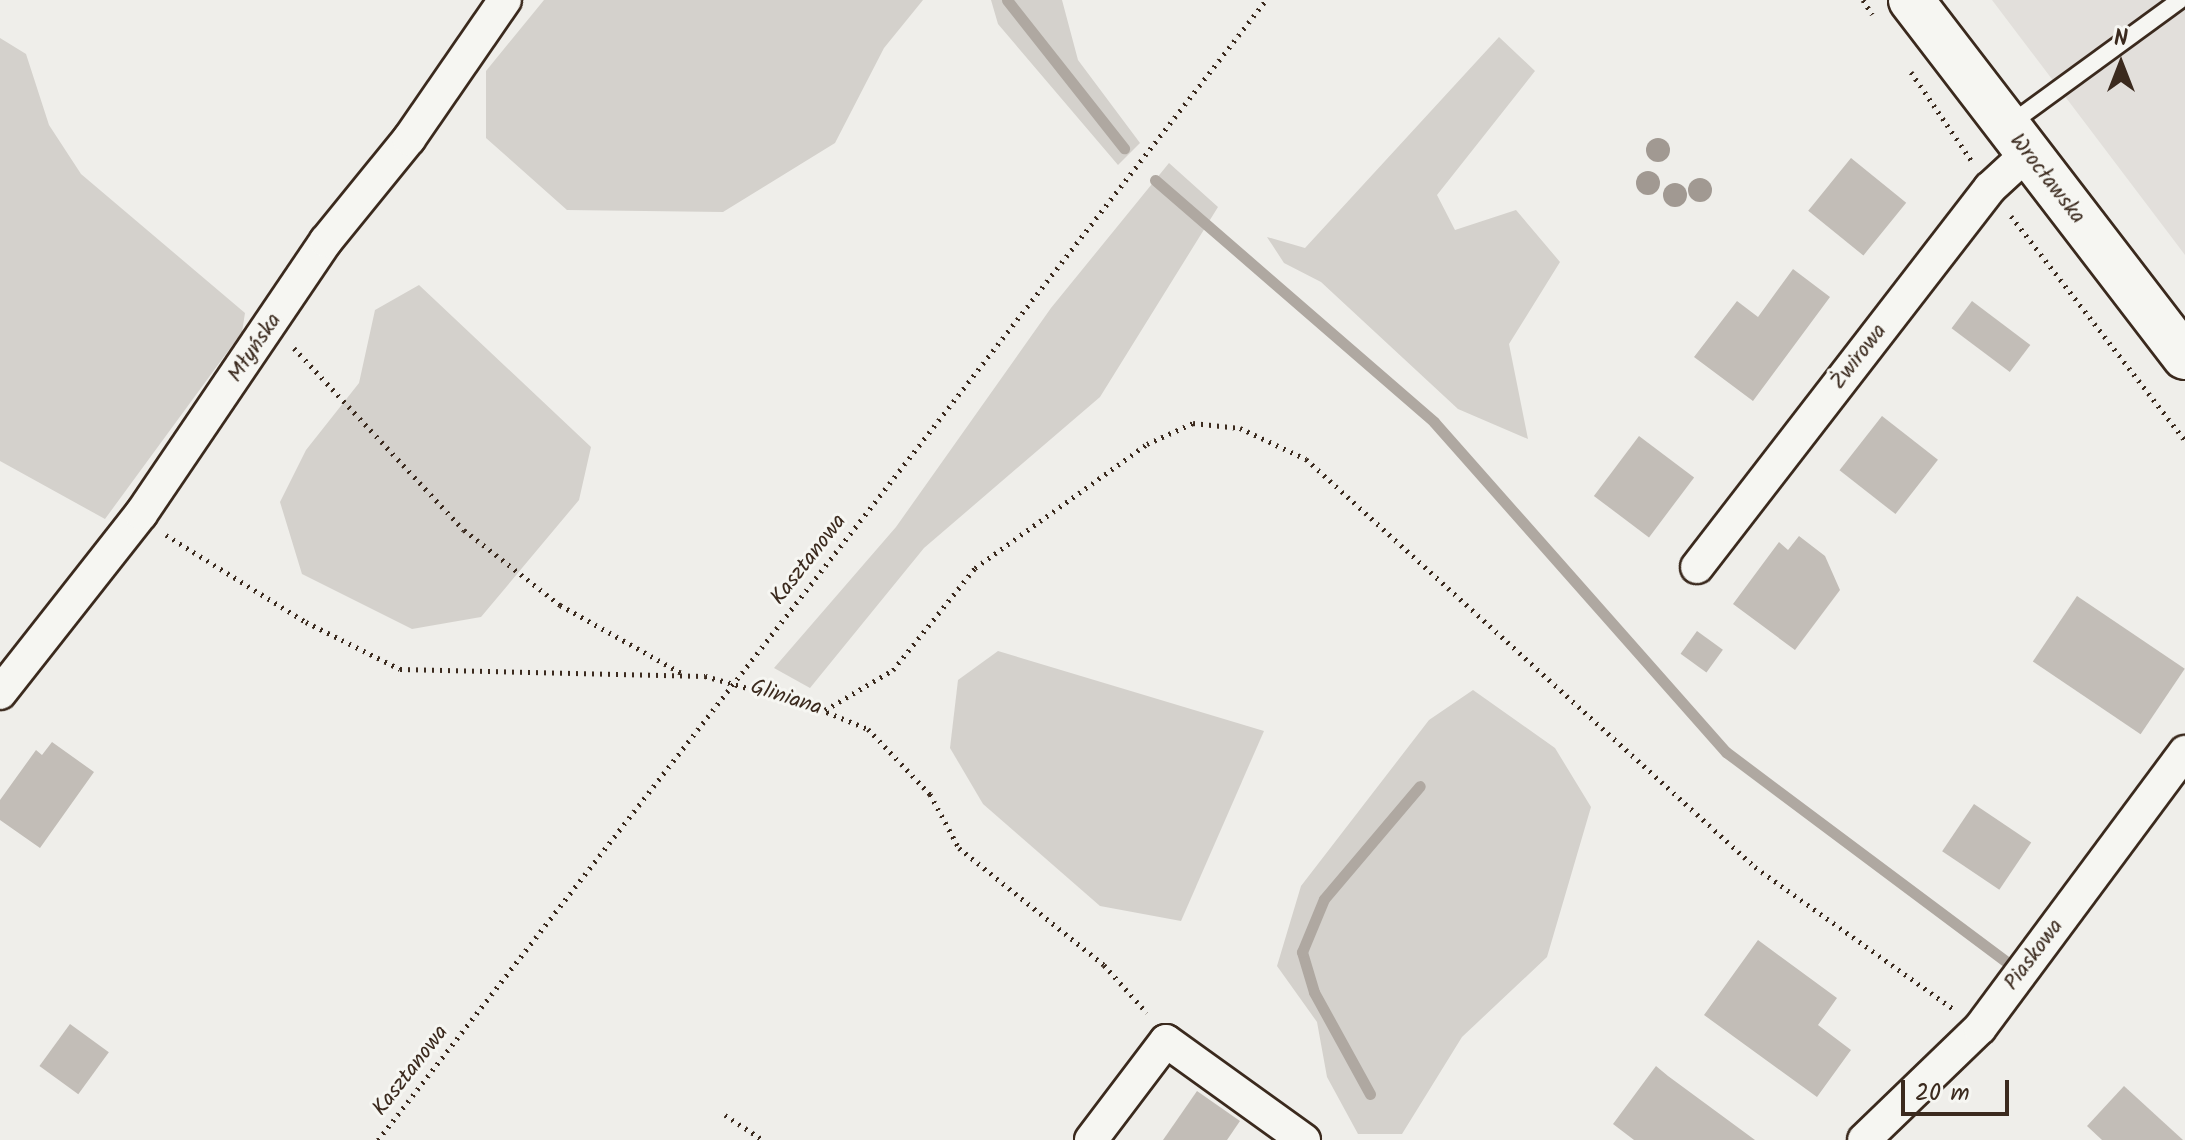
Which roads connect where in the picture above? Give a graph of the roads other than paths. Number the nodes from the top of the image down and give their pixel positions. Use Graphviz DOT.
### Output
graph roads {
  1 [pos="505,0"];
  2 [pos="2178,0"];
  3 [pos="1895,12"];
  4 [pos="2017,140"];
  5 [pos="2185,357"];
  6 [pos="1697,567"];
  7 [pos="0,693"];
  8 [pos="2185,752"];
  9 [pos="1091,1140"];
  10 [pos="1304,1140"];
  11 [pos="1864,1140"];
  1 -- 7 [label="street, Młyńska"];
  2 -- 4 [label="lane"];
  3 -- 4 [label="main road, Wrocławska"];
  4 -- 5 [label="main road, Wrocławska"];
  4 -- 6 [label="street, Żwirowa"];
  8 -- 11 [label="street, Piaskowa"];
  9 -- 10 [label="street"];
}
